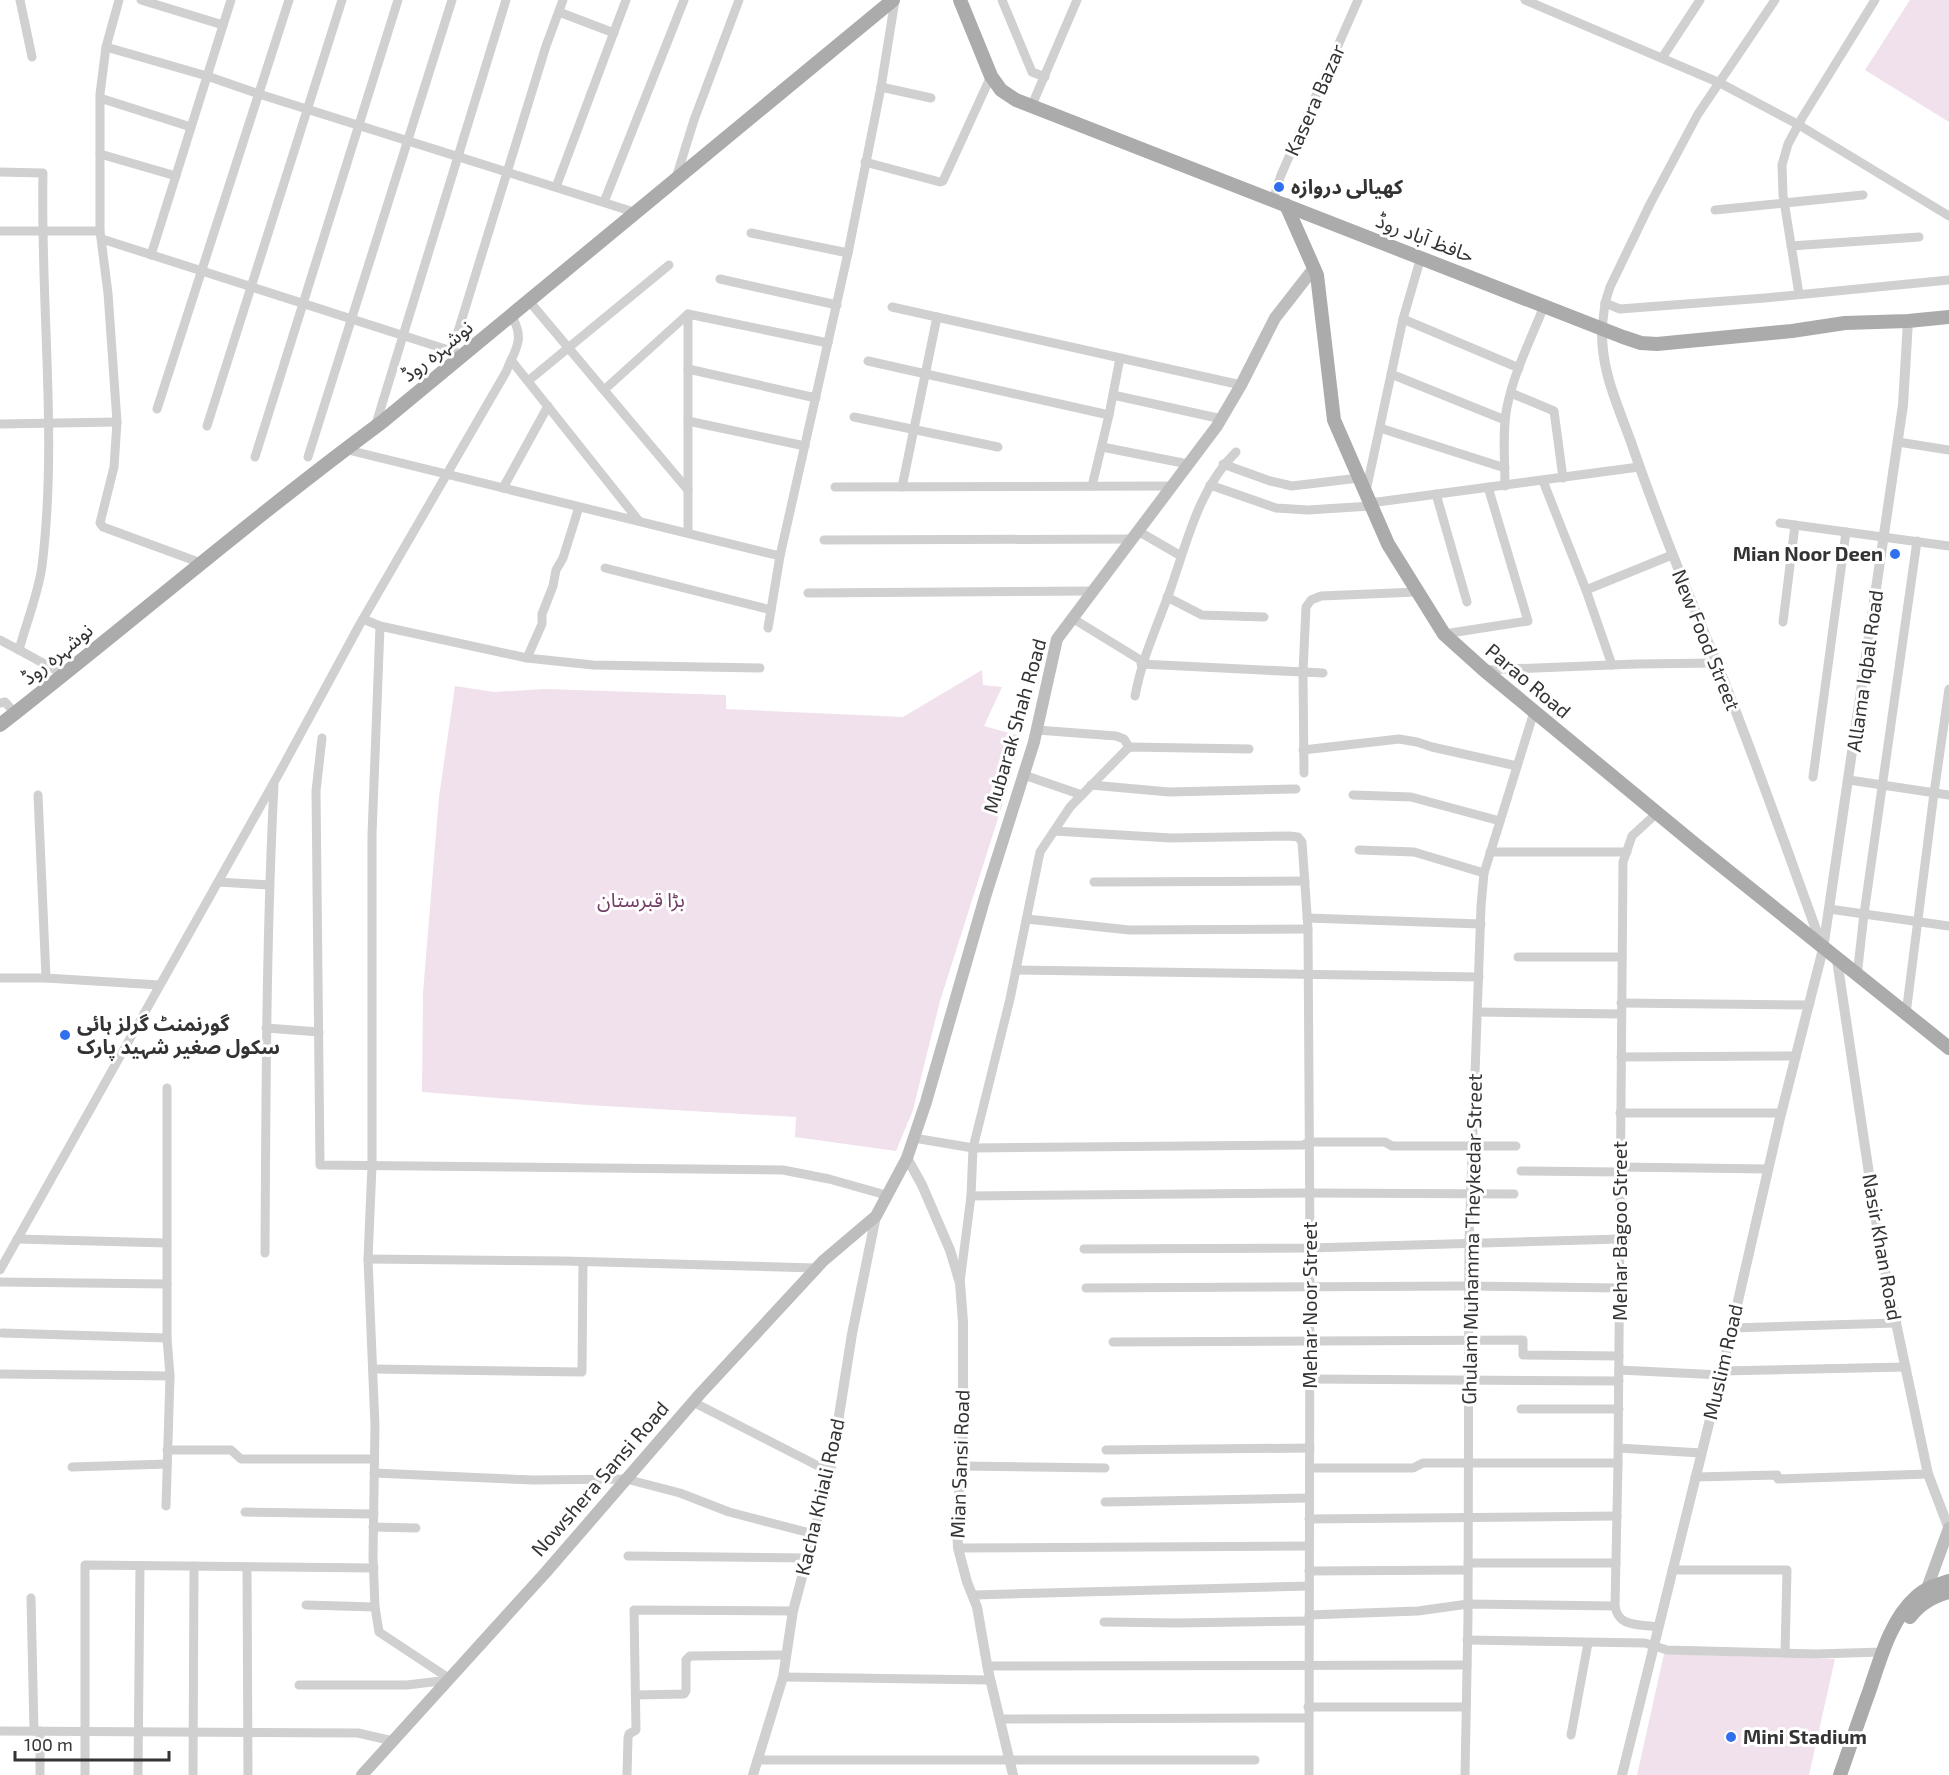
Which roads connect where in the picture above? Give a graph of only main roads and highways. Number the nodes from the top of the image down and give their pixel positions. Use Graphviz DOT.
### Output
graph roads {
  1 [pos="894,0"];
  2 [pos="960,0"];
  3 [pos="1279,202"];
  4 [pos="1314,268"];
  5 [pos="1949,317"];
  6 [pos="0,725"];
  7 [pos="1949,1048"];
  8 [pos="876,1216"];
  9 [pos="1949,1528"];
  10 [pos="1949,1581"];
  11 [pos="1927,1589"];
  12 [pos="1949,1592"];
  13 [pos="1921,1605"];
  14 [pos="362,1775"];
  15 [pos="1840,1775"];
  16 [pos="1849,1775"];
  1 -- 6 [label="main road, نوشہرہ روڈ"];
  2 -- 3 [label="main road, حافظ آباد روڈ"];
  3 -- 4 [label="main road, Parao Road"];
  3 -- 5 [label="main road, حافظ آباد روڈ"];
  4 -- 7 [label="main road, Parao Road"];
  4 -- 8 [label="main road, Mubarak Shah Road"];
  8 -- 14 [label="main road, Nowshera Sansi Road"];
  9 -- 11 [label="main road"];
  10 -- 11 [label="main road"];
  11 -- 13 [label="main road"];
  11 -- 15 [label="main road"];
  12 -- 13 [label="main road"];
  13 -- 16 [label="main road"];
}
